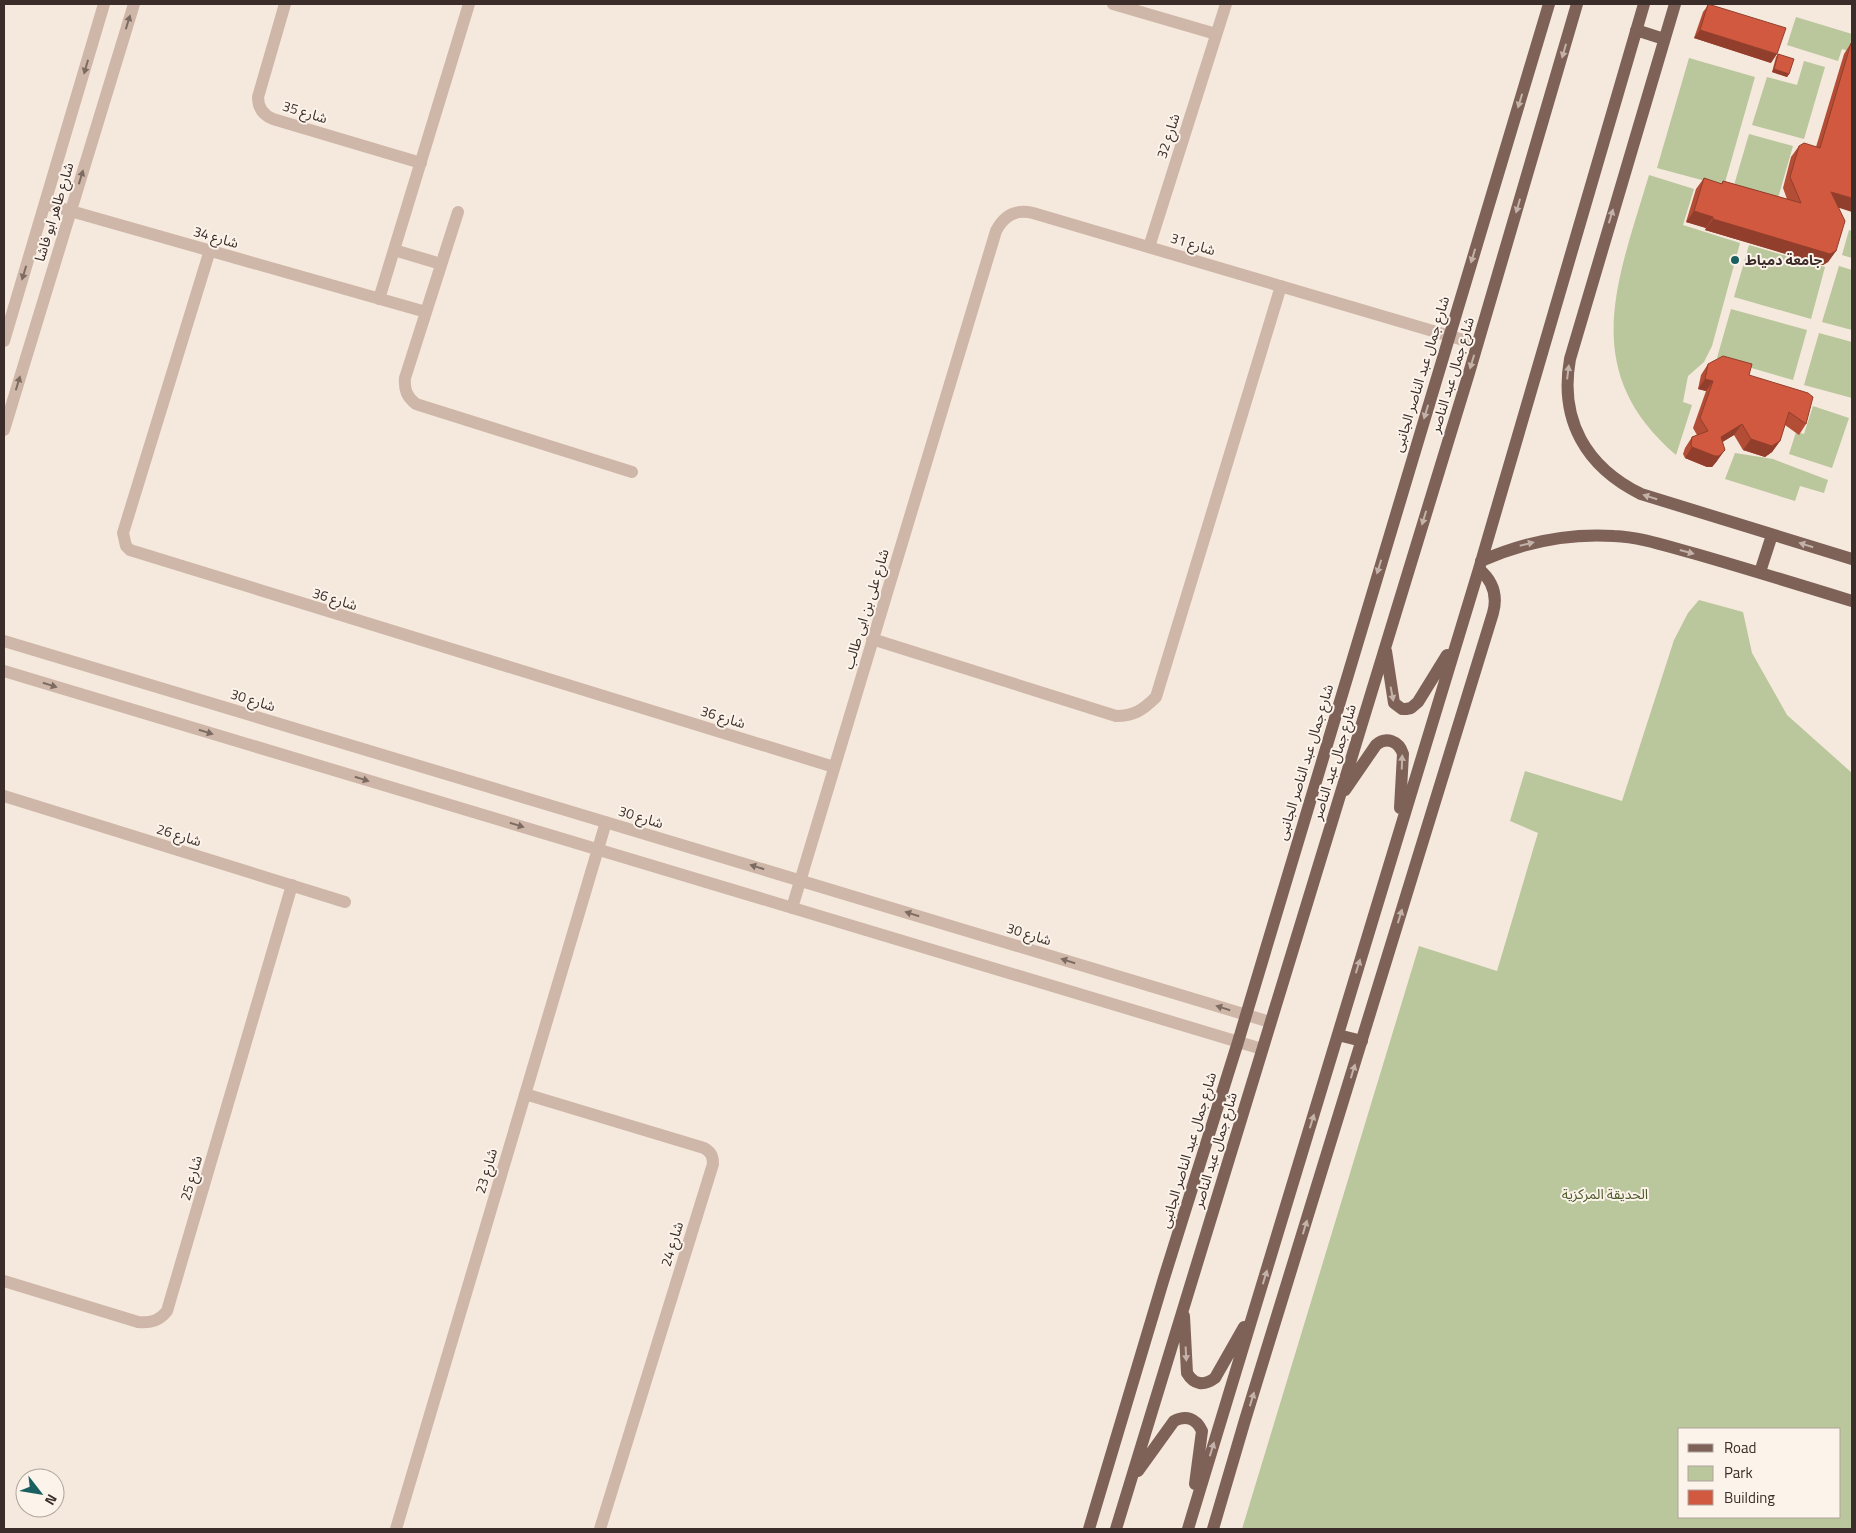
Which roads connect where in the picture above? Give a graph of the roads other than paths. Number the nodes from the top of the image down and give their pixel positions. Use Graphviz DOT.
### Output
graph roads {
  1 [pos="104,4"];
  2 [pos="134,4"];
  3 [pos="285,4"];
  4 [pos="469,4"];
  5 [pos="1113,4"];
  6 [pos="1226,4"];
  7 [pos="1549,4"];
  8 [pos="1577,4"];
  9 [pos="1644,4"];
  10 [pos="1675,4"];
  11 [pos="1636,30"];
  12 [pos="1216,34"];
  13 [pos="1664,39"];
  14 [pos="421,163"];
  15 [pos="46,204"];
  16 [pos="71,210"];
  17 [pos="458,212"];
  18 [pos="1149,247"];
  19 [pos="210,250"];
  20 [pos="394,250"];
  21 [pos="441,264"];
  22 [pos="1281,286"];
  23 [pos="379,299"];
  24 [pos="426,312"];
  25 [pos="969,319"];
  26 [pos="1448,336"];
  27 [pos="4,341"];
  28 [pos="1477,344"];
  29 [pos="4,430"];
  30 [pos="632,472"];
  31 [pos="1772,535"];
  32 [pos="1852,560"];
  33 [pos="1480,565"];
  34 [pos="1760,572"];
  35 [pos="1852,601"];
  36 [pos="872,639"];
  37 [pos="4,640"];
  38 [pos="1456,640"];
  39 [pos="1385,646"];
  40 [pos="4,671"];
  41 [pos="834,766"];
  42 [pos="4,796"];
  43 [pos="1338,800"];
  44 [pos="606,822"];
  45 [pos="1400,828"];
  46 [pos="598,850"];
  47 [pos="800,880"];
  48 [pos="292,886"];
  49 [pos="345,902"];
  50 [pos="792,908"];
  51 [pos="1246,1015"];
  52 [pos="1270,1022"];
  53 [pos="1338,1035"];
  54 [pos="1362,1041"];
  55 [pos="1238,1042"];
  56 [pos="1262,1049"];
  57 [pos="525,1094"];
  58 [pos="4,1281"];
  59 [pos="1184,1306"];
  60 [pos="1255,1309"];
  61 [pos="1131,1480"];
  62 [pos="1189,1524"];
  63 [pos="396,1529"];
  64 [pos="600,1529"];
  65 [pos="1089,1529"];
  66 [pos="1116,1529"];
  67 [pos="1213,1529"];
  1 -- 15 [label="street, شارع طاهر ابو فاشا, one-way"];
  16 -- 2 [label="street, شارع طاهر ابو فاشا, one-way"];
  3 -- 14 [label="street, شارع 35"];
  4 -- 14 [label="street"];
  5 -- 12 [label="street"];
  6 -- 12 [label="street, شارع 32"];
  7 -- 26 [label="main road, شارع جمال عبد الناصر الجانبى, one-way"];
  8 -- 28 [label="main road, شارع جمال عبد الناصر, one-way"];
  9 -- 11 [label="main road"];
  10 -- 13 [label="main road"];
  11 -- 13 [label="main road"];
  11 -- 33 [label="main road"];
  12 -- 18 [label="street, شارع 32"];
  31 -- 13 [label="main road, one-way"];
  14 -- 20 [label="street"];
  15 -- 16 [label="street, شارع 34"];
  15 -- 27 [label="street, شارع طاهر ابو فاشا, one-way"];
  16 -- 19 [label="street, شارع 34"];
  29 -- 16 [label="street, شارع طاهر ابو فاشا, one-way"];
  17 -- 21 [label="street"];
  18 -- 22 [label="street, شارع 31"];
  18 -- 25 [label="street, شارع 31"];
  19 -- 23 [label="street, شارع 34"];
  19 -- 41 [label="street, شارع 36"];
  20 -- 21 [label="street"];
  20 -- 23 [label="street"];
  21 -- 24 [label="street"];
  22 -- 26 [label="street, شارع 31"];
  22 -- 36 [label="street"];
  23 -- 24 [label="street, شارع 34"];
  24 -- 30 [label="street"];
  25 -- 36 [label="street, شارع على بن ابى طالب"];
  26 -- 28 [label="street, شارع 31"];
  26 -- 51 [label="main road, شارع جمال عبد الناصر الجانبى, one-way"];
  28 -- 39 [label="main road, شارع جمال عبد الناصر, one-way"];
  32 -- 31 [label="main road, one-way"];
  31 -- 34 [label="main road"];
  33 -- 34 [label="main road, one-way"];
  33 -- 38 [label="main road"];
  54 -- 33 [label="main road, one-way"];
  34 -- 35 [label="main road"];
  36 -- 41 [label="street, شارع على بن ابى طالب"];
  37 -- 44 [label="street, شارع 30"];
  39 -- 38 [label="main road, one-way"];
  38 -- 45 [label="main road"];
  39 -- 43 [label="main road, شارع جمال عبد الناصر"];
  40 -- 46 [label="street, one-way"];
  41 -- 47 [label="street, شارع على بن ابى طالب"];
  42 -- 48 [label="street, شارع 26"];
  45 -- 43 [label="main road, one-way"];
  43 -- 52 [label="main road, شارع جمال عبد الناصر"];
  44 -- 46 [label="street, شارع 23"];
  47 -- 44 [label="street, شارع 30, one-way"];
  53 -- 45 [label="main road, one-way"];
  46 -- 50 [label="street"];
  46 -- 57 [label="street, شارع 23"];
  47 -- 50 [label="street, شارع على بن ابى طالب"];
  51 -- 47 [label="street, شارع 30, one-way"];
  48 -- 49 [label="street, شارع 26"];
  48 -- 58 [label="street, شارع 25"];
  50 -- 55 [label="street"];
  51 -- 52 [label="street, شارع 30"];
  51 -- 55 [label="main road, شارع جمال عبد الناصر الجانبى"];
  52 -- 56 [label="main road, شارع جمال عبد الناصر"];
  53 -- 54 [label="main road"];
  60 -- 53 [label="main road, one-way"];
  67 -- 54 [label="main road, one-way"];
  55 -- 56 [label="street"];
  55 -- 65 [label="main road, شارع جمال عبد الناصر الجانبى"];
  56 -- 59 [label="main road, شارع جمال عبد الناصر"];
  57 -- 63 [label="street, شارع 23"];
  57 -- 64 [label="street, شارع 24"];
  59 -- 60 [label="main road, one-way"];
  59 -- 61 [label="main road, شارع جمال عبد الناصر"];
  62 -- 60 [label="main road, one-way"];
  61 -- 62 [label="main road"];
  61 -- 66 [label="main road, شارع جمال عبد الناصر"];
}
